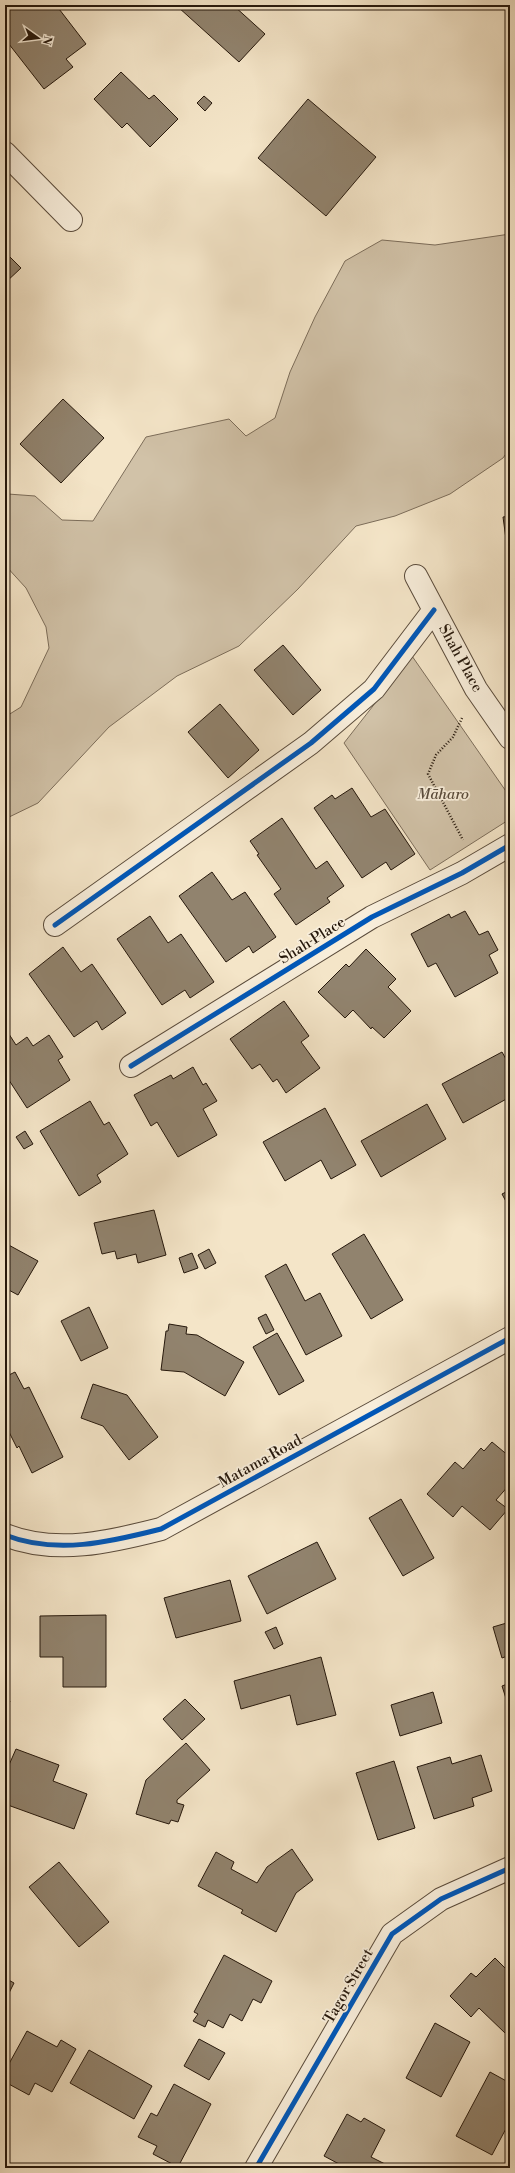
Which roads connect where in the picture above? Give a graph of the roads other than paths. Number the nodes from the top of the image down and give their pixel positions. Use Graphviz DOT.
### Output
graph roads {
  1 [pos="5,153"];
  2 [pos="71,220"];
  3 [pos="416,576"];
  4 [pos="434,610"];
  5 [pos="510,738"];
  6 [pos="510,845"];
  7 [pos="55,925"];
  8 [pos="131,1066"];
  9 [pos="510,1338"];
  10 [pos="5,1535"];
  11 [pos="510,1868"];
  12 [pos="256,2168"];
  1 -- 2 [label="street"];
  3 -- 4 [label="street, Shah Place"];
  4 -- 5 [label="street, Shah Place"];
  4 -- 7 [label="street"];
  6 -- 8 [label="street, Shah Place"];
  9 -- 10 [label="street, Matama Road"];
  11 -- 12 [label="street, Tagor Street"];
}
